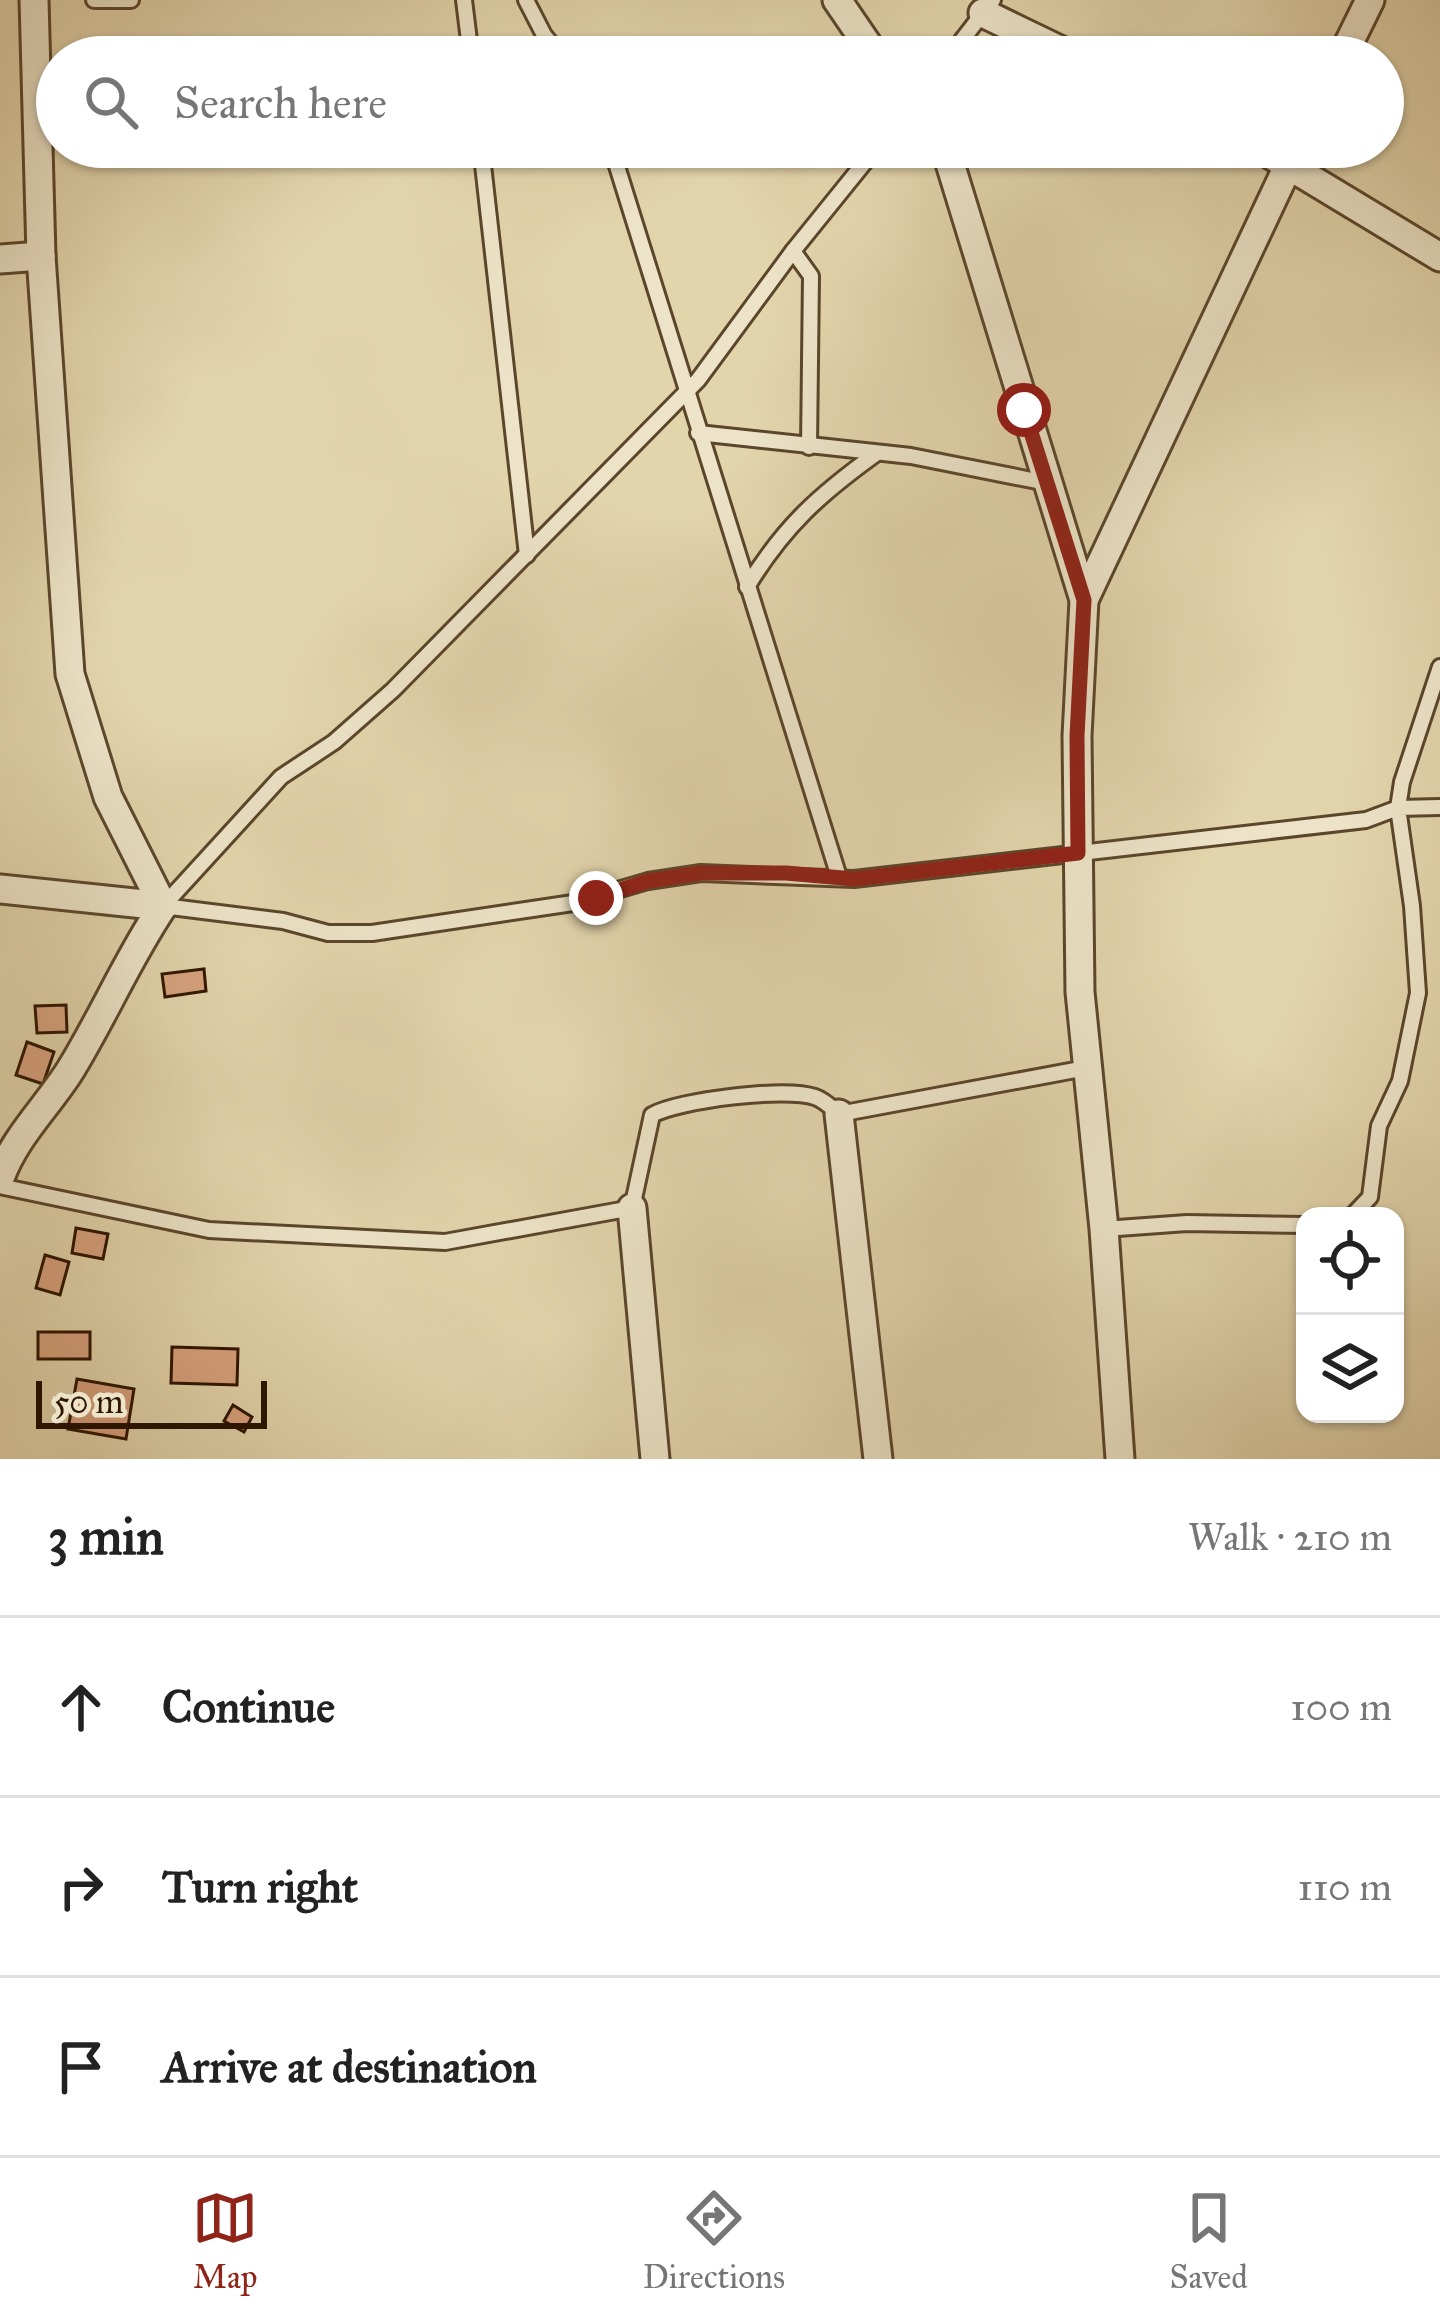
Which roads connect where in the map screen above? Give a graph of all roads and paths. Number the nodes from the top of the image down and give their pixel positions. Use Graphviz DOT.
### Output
graph roads {
  1 [pos="34,0"];
  2 [pos="94,0"];
  3 [pos="131,0"];
  4 [pos="464,0"];
  5 [pos="526,0"];
  6 [pos="837,0"];
  7 [pos="1370,0"];
  8 [pos="988,6"];
  9 [pos="468,36"];
  10 [pos="545,36"];
  11 [pos="862,36"];
  12 [pos="965,36"];
  13 [pos="1039,36"];
  14 [pos="1352,36"];
  15 [pos="36,73"];
  16 [pos="39,168"];
  17 [pos="483,168"];
  18 [pos="618,168"];
  19 [pos="860,168"];
  20 [pos="951,168"];
  21 [pos="1286,168"];
  22 [pos="1310,168"];
  23 [pos="793,251"];
  24 [pos="41,256"];
  25 [pos="1440,257"];
  26 [pos="0,259"];
  27 [pos="688,391"];
  28 [pos="698,433"];
  29 [pos="809,447"];
  30 [pos="877,453"];
  31 [pos="1047,483"];
  32 [pos="527,555"];
  33 [pos="747,586"];
  34 [pos="1084,600"];
  35 [pos="1440,667"];
  36 [pos="1440,807"];
  37 [pos="1398,808"];
  38 [pos="1078,853"];
  39 [pos="839,877"];
  40 [pos="0,889"];
  41 [pos="163,906"];
  42 [pos="1087,1068"];
  43 [pos="839,1114"];
  44 [pos="0,1182"];
  45 [pos="1361,1207"];
  46 [pos="632,1208"];
  47 [pos="1296,1226"];
  48 [pos="1104,1229"];
  49 [pos="655,1459"];
  50 [pos="878,1459"];
  51 [pos="1120,1459"];
  1 -- 15 [label="street"];
  2 -- 3 [label="lane"];
  4 -- 9 [label="lane"];
  5 -- 10 [label="lane"];
  6 -- 11 [label="street"];
  7 -- 14 [label="street"];
  8 -- 12 [label="lane"];
  8 -- 13 [label="street"];
  16 -- 24 [label="street"];
  17 -- 32 [label="lane"];
  18 -- 27 [label="lane"];
  19 -- 23 [label="lane"];
  20 -- 31 [label="street"];
  21 -- 34 [label="street"];
  22 -- 25 [label="street"];
  23 -- 27 [label="lane"];
  23 -- 29 [label="lane"];
  24 -- 26 [label="street"];
  24 -- 41 [label="street"];
  27 -- 28 [label="lane"];
  27 -- 32 [label="lane"];
  28 -- 29 [label="lane"];
  28 -- 33 [label="lane"];
  29 -- 30 [label="lane"];
  30 -- 31 [label="lane"];
  30 -- 33 [label="lane"];
  31 -- 34 [label="street"];
  32 -- 41 [label="lane"];
  33 -- 39 [label="lane"];
  34 -- 38 [label="street"];
  35 -- 37 [label="lane"];
  36 -- 37 [label="lane"];
  37 -- 38 [label="lane"];
  37 -- 45 [label="lane"];
  38 -- 39 [label="lane"];
  38 -- 42 [label="street"];
  39 -- 41 [label="lane"];
  40 -- 41 [label="street"];
  41 -- 44 [label="street"];
  42 -- 43 [label="lane"];
  42 -- 48 [label="street"];
  43 -- 46 [label="lane"];
  43 -- 50 [label="street"];
  44 -- 46 [label="lane"];
  46 -- 49 [label="street"];
  47 -- 48 [label="lane"];
  48 -- 51 [label="street"];
}
